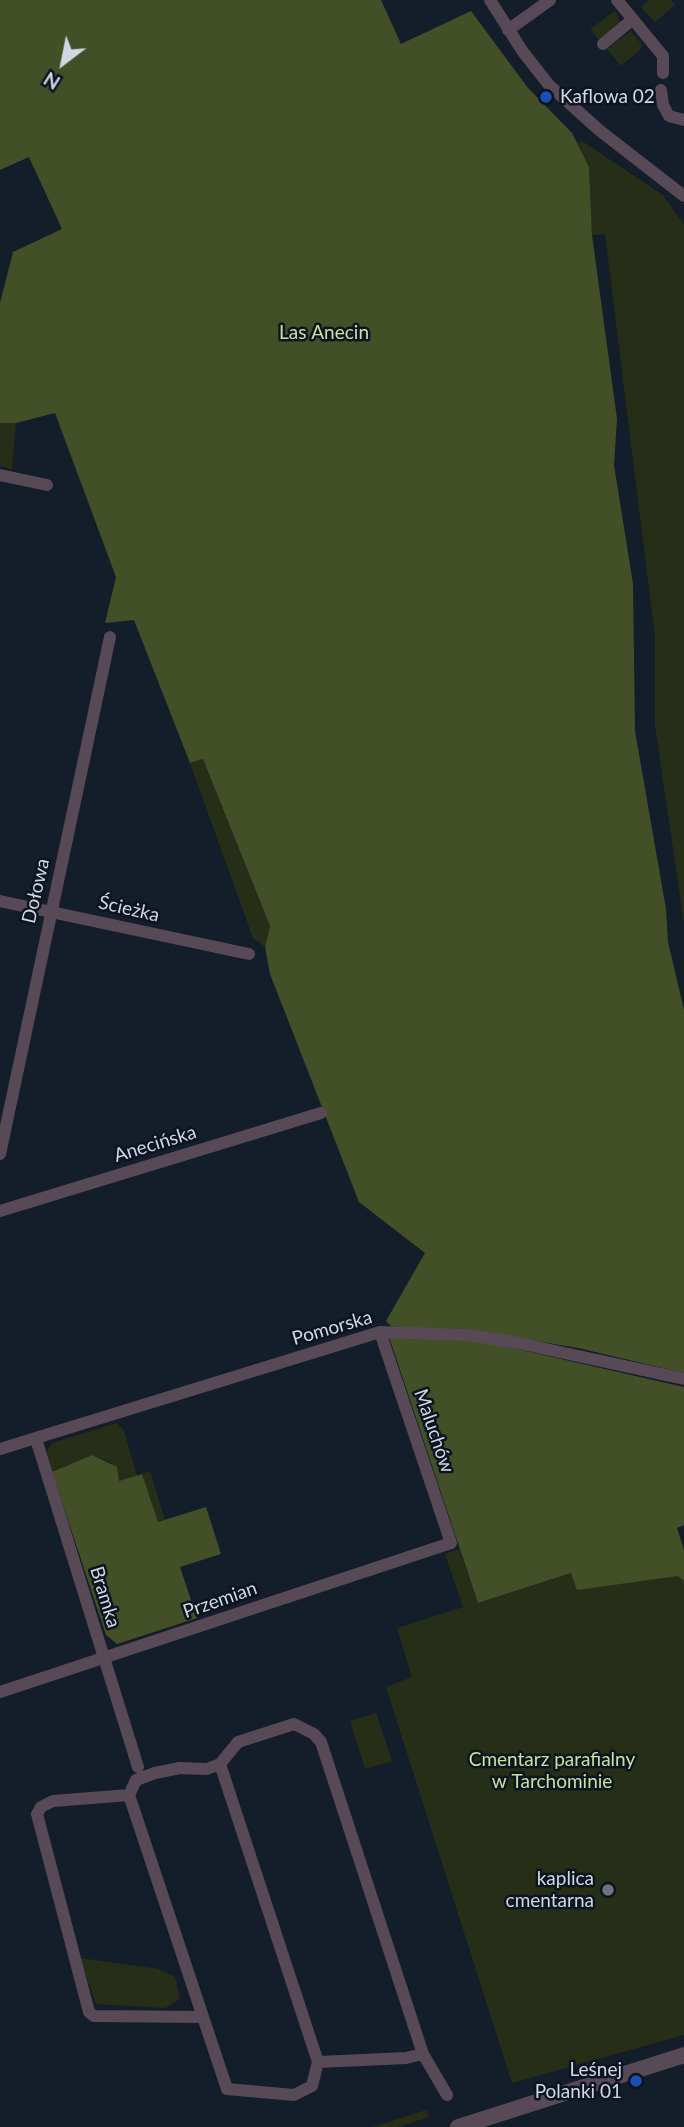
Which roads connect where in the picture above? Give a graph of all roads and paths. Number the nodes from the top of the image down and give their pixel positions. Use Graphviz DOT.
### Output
graph roads {
  1 [pos="490,0"];
  2 [pos="550,0"];
  3 [pos="617,0"];
  4 [pos="652,20"];
  5 [pos="636,22"];
  6 [pos="508,30"];
  7 [pos="603,44"];
  8 [pos="663,74"];
  9 [pos="662,90"];
  10 [pos="684,120"];
  11 [pos="684,196"];
  12 [pos="0,475"];
  13 [pos="47,485"];
  14 [pos="110,638"];
  15 [pos="0,901"];
  16 [pos="51,911"];
  17 [pos="249,954"];
  18 [pos="321,1113"];
  19 [pos="0,1153"];
  20 [pos="0,1211"];
  21 [pos="380,1332"];
  22 [pos="684,1379"];
  23 [pos="36,1439"];
  24 [pos="0,1449"];
  25 [pos="451,1543"];
  26 [pos="104,1659"];
  27 [pos="0,1692"];
  28 [pos="220,1764"];
  29 [pos="138,1767"];
  30 [pos="129,1795"];
  31 [pos="201,2017"];
  32 [pos="424,2054"];
  33 [pos="684,2055"];
  34 [pos="318,2062"];
  35 [pos="447,2095"];
  36 [pos="458,2127"];
  1 -- 6 [label="street"];
  2 -- 6 [label="street"];
  3 -- 5 [label="street"];
  4 -- 5 [label="street"];
  5 -- 7 [label="street"];
  5 -- 8 [label="street"];
  6 -- 11 [label="street"];
  9 -- 10 [label="street"];
  12 -- 13 [label="street"];
  14 -- 16 [label="street, Dołowa"];
  15 -- 16 [label="street, Ścieżka"];
  16 -- 17 [label="street, Ścieżka"];
  16 -- 19 [label="street, Dołowa"];
  18 -- 20 [label="street, Anecińska"];
  21 -- 22 [label="street, Pomorska"];
  21 -- 23 [label="street, Pomorska"];
  21 -- 25 [label="street, Maluchów"];
  23 -- 24 [label="street, Pomorska"];
  23 -- 26 [label="street, Bramka"];
  25 -- 26 [label="street, Przemian"];
  26 -- 27 [label="street, Przemian"];
  26 -- 29 [label="street, Bramka"];
  28 -- 30 [label="street"];
  28 -- 32 [label="street"];
  28 -- 34 [label="street"];
  30 -- 31 [label="street"];
  30 -- 31 [label="street"];
  31 -- 34 [label="street"];
  32 -- 34 [label="street"];
  32 -- 35 [label="street"];
  33 -- 36 [label="street"];
}
